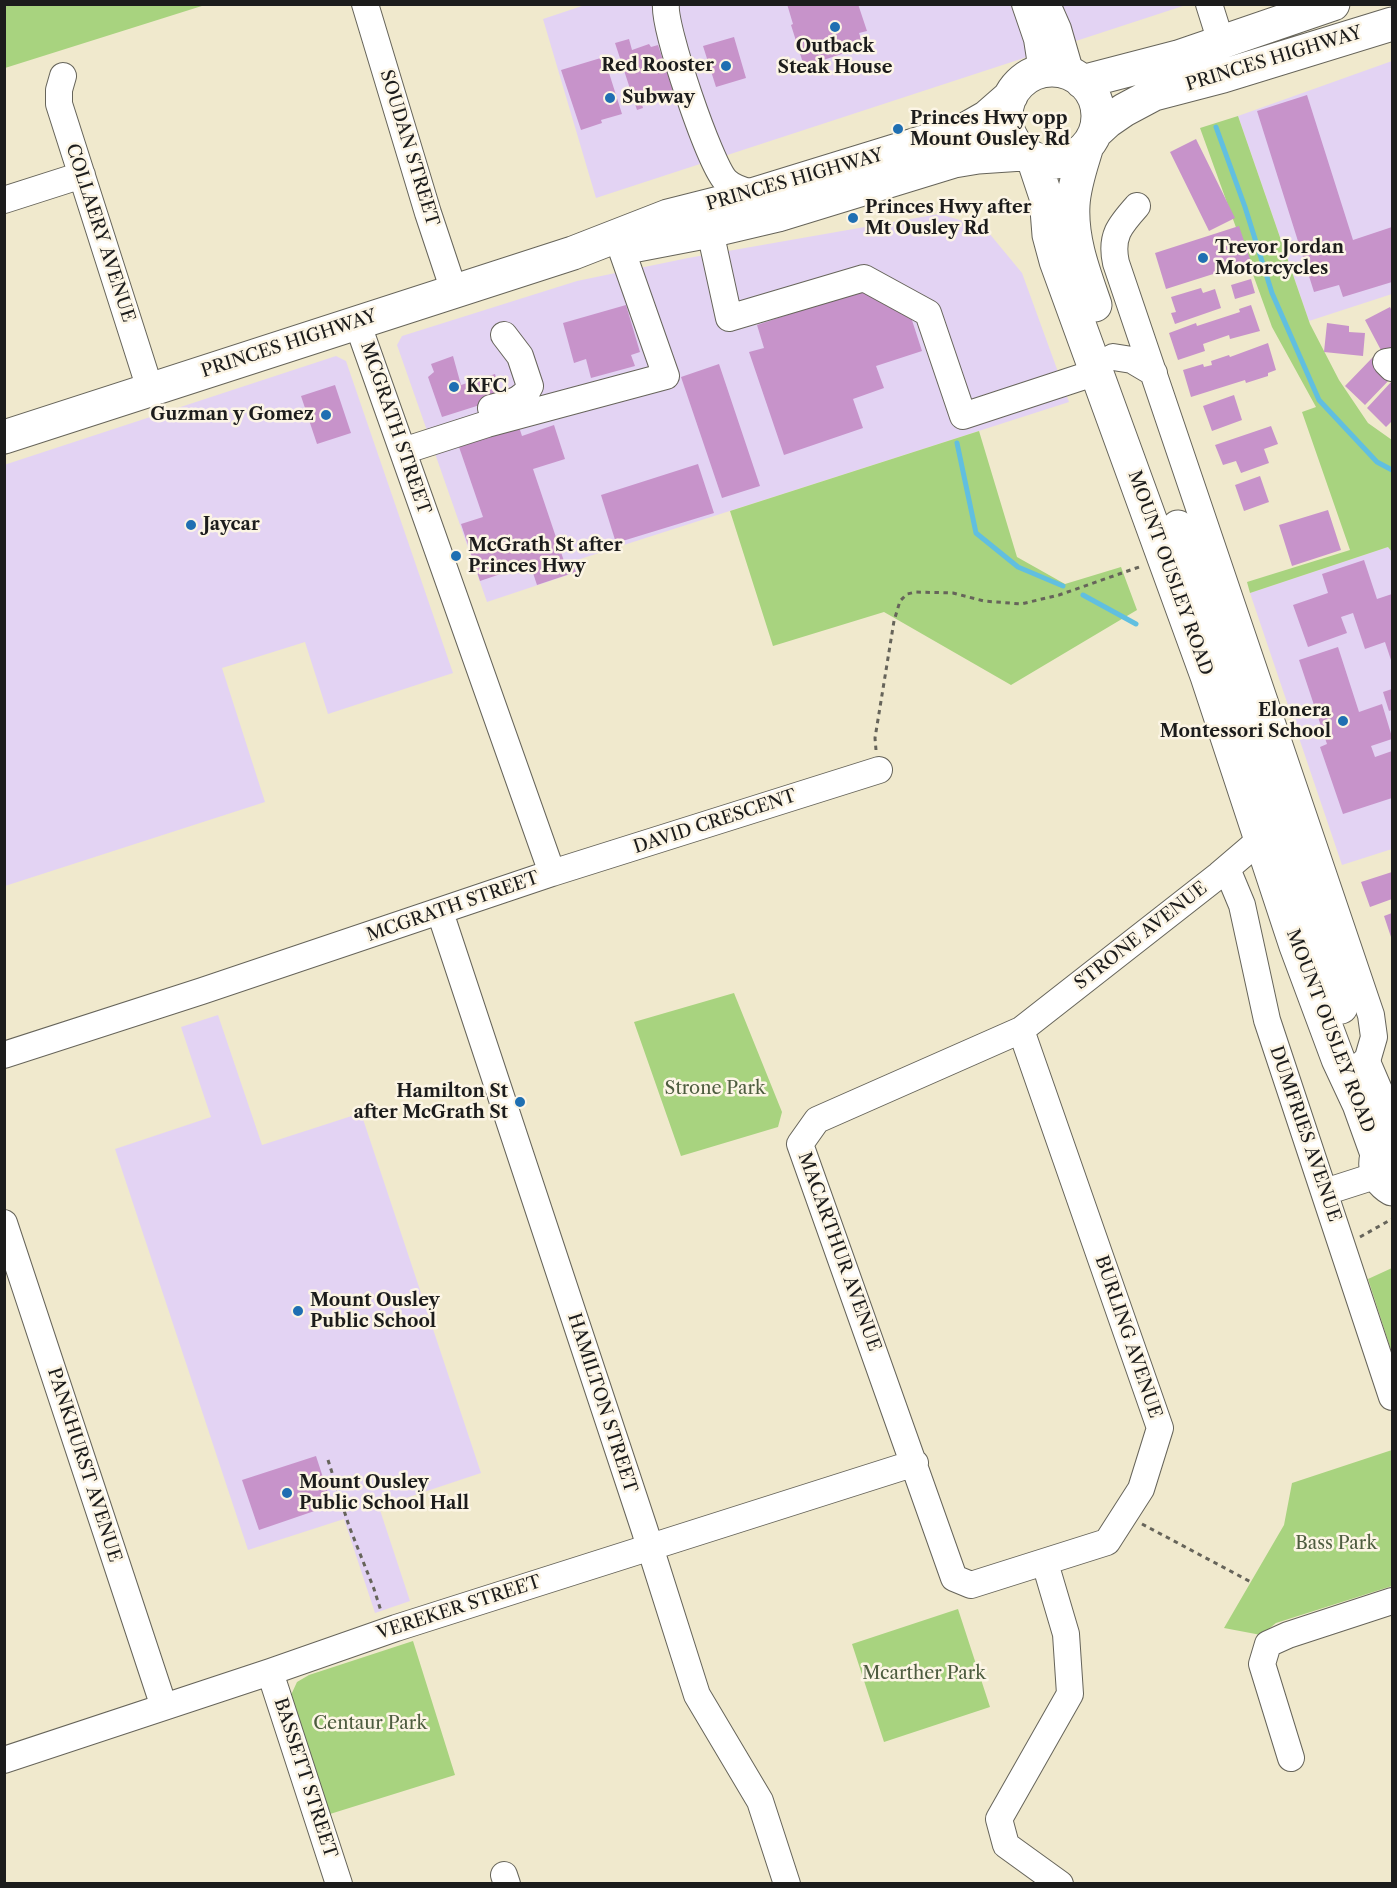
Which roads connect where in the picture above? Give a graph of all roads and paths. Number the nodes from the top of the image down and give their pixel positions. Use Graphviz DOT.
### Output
graph roads {
  1 [pos="365,4"];
  2 [pos="666,4"];
  3 [pos="1025,4"];
  4 [pos="1047,4"];
  5 [pos="1209,4"];
  6 [pos="1333,4"];
  7 [pos="1392,24"];
  8 [pos="1221,42"];
  9 [pos="63,76"];
  10 [pos="1065,76"];
  11 [pos="1011,96"];
  12 [pos="702,132"];
  13 [pos="1091,140"];
  14 [pos="1028,156"];
  15 [pos="82,176"];
  16 [pos="755,194"];
  17 [pos="4,200"];
  18 [pos="1137,206"];
  19 [pos="668,216"];
  20 [pos="710,231"];
  21 [pos="621,248"];
  22 [pos="573,253"];
  23 [pos="454,291"];
  24 [pos="357,322"];
  25 [pos="504,335"];
  26 [pos="1392,360"];
  27 [pos="1105,364"];
  28 [pos="1392,368"];
  29 [pos="1154,373"];
  30 [pos="150,389"];
  31 [pos="4,437"];
  32 [pos="403,451"];
  33 [pos="1165,558"];
  34 [pos="879,770"];
  35 [pos="1260,840"];
  36 [pos="1227,869"];
  37 [pos="552,873"];
  38 [pos="440,912"];
  39 [pos="1022,1030"];
  40 [pos="4,1055"];
  41 [pos="1365,1068"];
  42 [pos="1392,1117"];
  43 [pos="1388,1179"];
  44 [pos="1324,1192"];
  45 [pos="4,1223"];
  46 [pos="1355,1238"];
  47 [pos="1392,1396"];
  48 [pos="327,1461"];
  49 [pos="915,1463"];
  50 [pos="1125,1514"];
  51 [pos="649,1548"];
  52 [pos="1045,1563"];
  53 [pos="1251,1582"];
  54 [pos="1392,1601"];
  55 [pos="382,1615"];
  56 [pos="270,1672"];
  57 [pos="164,1707"];
  58 [pos="1291,1758"];
  59 [pos="4,1760"];
  60 [pos="339,1884"];
  61 [pos="787,1884"];
  62 [pos="1060,1884"];
  1 -- 23 [label="street, SOUDAN STREET"];
  2 -- 12 [label="street"];
  3 -- 10 [label="street"];
  4 -- 10 [label="street"];
  5 -- 8 [label="street"];
  6 -- 8 [label="main road, PRINCES HIGHWAY"];
  7 -- 13 [label="main road, PRINCES HIGHWAY"];
  8 -- 10 [label="main road, PRINCES HIGHWAY"];
  9 -- 15 [label="street, COLLAERY AVENUE"];
  10 -- 11 [label="main road"];
  10 -- 13 [label="main road"];
  11 -- 14 [label="main road"];
  11 -- 16 [label="main road, PRINCES HIGHWAY"];
  12 -- 16 [label="street"];
  12 -- 19 [label="street"];
  13 -- 14 [label="main road"];
  13 -- 27 [label="main road, MOUNT OUSLEY ROAD"];
  14 -- 20 [label="main road, PRINCES HIGHWAY"];
  14 -- 27 [label="main road, MOUNT OUSLEY ROAD"];
  15 -- 17 [label="street"];
  15 -- 30 [label="street, COLLAERY AVENUE"];
  16 -- 19 [label="main road, PRINCES HIGHWAY"];
  18 -- 29 [label="street, MOUNT OUSLEY ROAD"];
  19 -- 22 [label="main road, PRINCES HIGHWAY"];
  20 -- 21 [label="main road, PRINCES HIGHWAY"];
  20 -- 27 [label="street"];
  21 -- 22 [label="main road, PRINCES HIGHWAY"];
  21 -- 32 [label="street"];
  22 -- 23 [label="main road, PRINCES HIGHWAY"];
  23 -- 24 [label="main road, PRINCES HIGHWAY"];
  24 -- 30 [label="main road, PRINCES HIGHWAY"];
  24 -- 32 [label="street, MCGRATH STREET"];
  25 -- 32 [label="street"];
  26 -- 28 [label="street"];
  27 -- 29 [label="street"];
  27 -- 33 [label="main road, MOUNT OUSLEY ROAD"];
  27 -- 41 [label="main road, MOUNT OUSLEY ROAD"];
  29 -- 41 [label="street, MOUNT OUSLEY ROAD"];
  30 -- 31 [label="main road, PRINCES HIGHWAY"];
  32 -- 37 [label="street, MCGRATH STREET"];
  33 -- 34 [label="path"];
  33 -- 35 [label="main road, MOUNT OUSLEY ROAD"];
  34 -- 37 [label="street, DAVID CRESCENT"];
  35 -- 36 [label="street, STRONE AVENUE"];
  35 -- 43 [label="main road, MOUNT OUSLEY ROAD"];
  36 -- 39 [label="street, STRONE AVENUE"];
  36 -- 44 [label="street, DUMFRIES AVENUE"];
  37 -- 38 [label="street, MCGRATH STREET"];
  38 -- 40 [label="street, MCGRATH STREET"];
  38 -- 51 [label="street, HAMILTON STREET"];
  39 -- 49 [label="street, MACARTHUR AVENUE"];
  39 -- 50 [label="street, BURLING AVENUE"];
  41 -- 42 [label="main road, MOUNT OUSLEY ROAD"];
  43 -- 44 [label="street"];
  43 -- 46 [label="path"];
  44 -- 47 [label="street, DUMFRIES AVENUE"];
  45 -- 57 [label="street, PANKHURST AVENUE"];
  48 -- 55 [label="path"];
  49 -- 51 [label="street, VEREKER STREET"];
  49 -- 52 [label="street, BURLING AVENUE"];
  50 -- 52 [label="street, BURLING AVENUE"];
  50 -- 53 [label="path"];
  51 -- 56 [label="street, VEREKER STREET"];
  51 -- 61 [label="street, HAMILTON STREET"];
  52 -- 62 [label="street"];
  54 -- 58 [label="street"];
  56 -- 57 [label="street, VEREKER STREET"];
  56 -- 60 [label="street, BASSETT STREET"];
  57 -- 59 [label="street, VEREKER STREET"];
}
